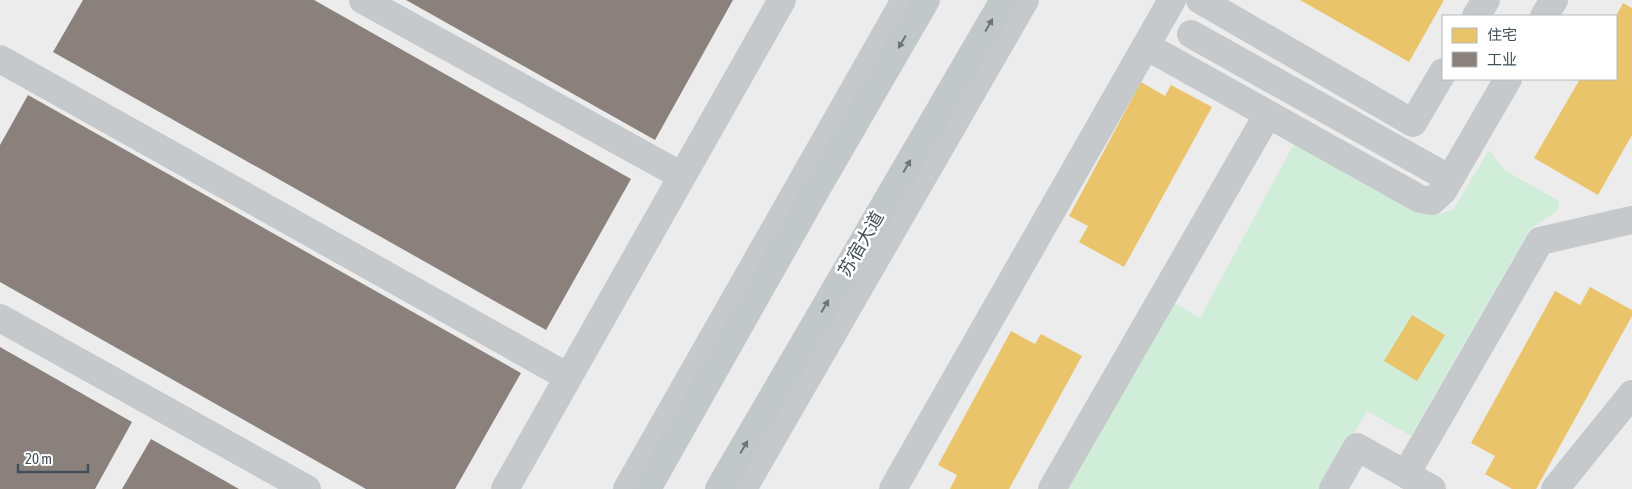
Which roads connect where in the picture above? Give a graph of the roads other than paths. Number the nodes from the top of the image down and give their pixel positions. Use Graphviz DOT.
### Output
graph roads {
  1 [pos="363,0"];
  2 [pos="782,0"];
  3 [pos="905,0"];
  4 [pos="926,0"];
  5 [pos="1004,0"];
  6 [pos="1025,0"];
  7 [pos="1172,0"];
  8 [pos="1200,0"];
  9 [pos="1486,0"];
  10 [pos="1554,0"];
  11 [pos="1477,15"];
  12 [pos="1545,15"];
  13 [pos="1191,34"];
  14 [pos="1146,46"];
  15 [pos="0,59"];
  16 [pos="1323,71"];
  17 [pos="1442,74"];
  18 [pos="1507,80"];
  19 [pos="1308,99"];
  20 [pos="1268,114"];
  21 [pos="1293,128"];
  22 [pos="682,176"];
  23 [pos="1450,179"];
  24 [pos="1632,220"];
  25 [pos="0,318"];
  26 [pos="568,377"];
  27 [pos="1632,394"];
  28 [pos="1406,474"];
  29 [pos="307,489"];
  30 [pos="505,489"];
  31 [pos="627,489"];
  32 [pos="647,489"];
  33 [pos="719,489"];
  34 [pos="743,489"];
  35 [pos="893,489"];
  36 [pos="1052,489"];
  37 [pos="1333,489"];
  38 [pos="1432,489"];
  39 [pos="1555,489"];
  1 -- 22 [label="lane"];
  2 -- 22 [label="lane"];
  3 -- 31 [label="lane"];
  4 -- 32 [label="main road, one-way"];
  33 -- 5 [label="main road, 苏宿大道, one-way"];
  6 -- 34 [label="lane"];
  7 -- 14 [label="lane"];
  8 -- 16 [label="lane"];
  9 -- 11 [label="lane"];
  10 -- 12 [label="lane"];
  13 -- 19 [label="lane"];
  14 -- 20 [label="lane"];
  14 -- 35 [label="lane"];
  15 -- 26 [label="lane"];
  16 -- 17 [label="lane"];
  16 -- 19 [label="lane"];
  18 -- 23 [label="lane"];
  19 -- 21 [label="lane"];
  19 -- 23 [label="lane"];
  20 -- 21 [label="lane"];
  20 -- 36 [label="lane"];
  21 -- 23 [label="lane"];
  22 -- 26 [label="lane"];
  24 -- 28 [label="lane"];
  25 -- 29 [label="lane"];
  26 -- 30 [label="lane"];
  27 -- 39 [label="lane"];
  28 -- 37 [label="lane"];
  28 -- 38 [label="lane"];
}
